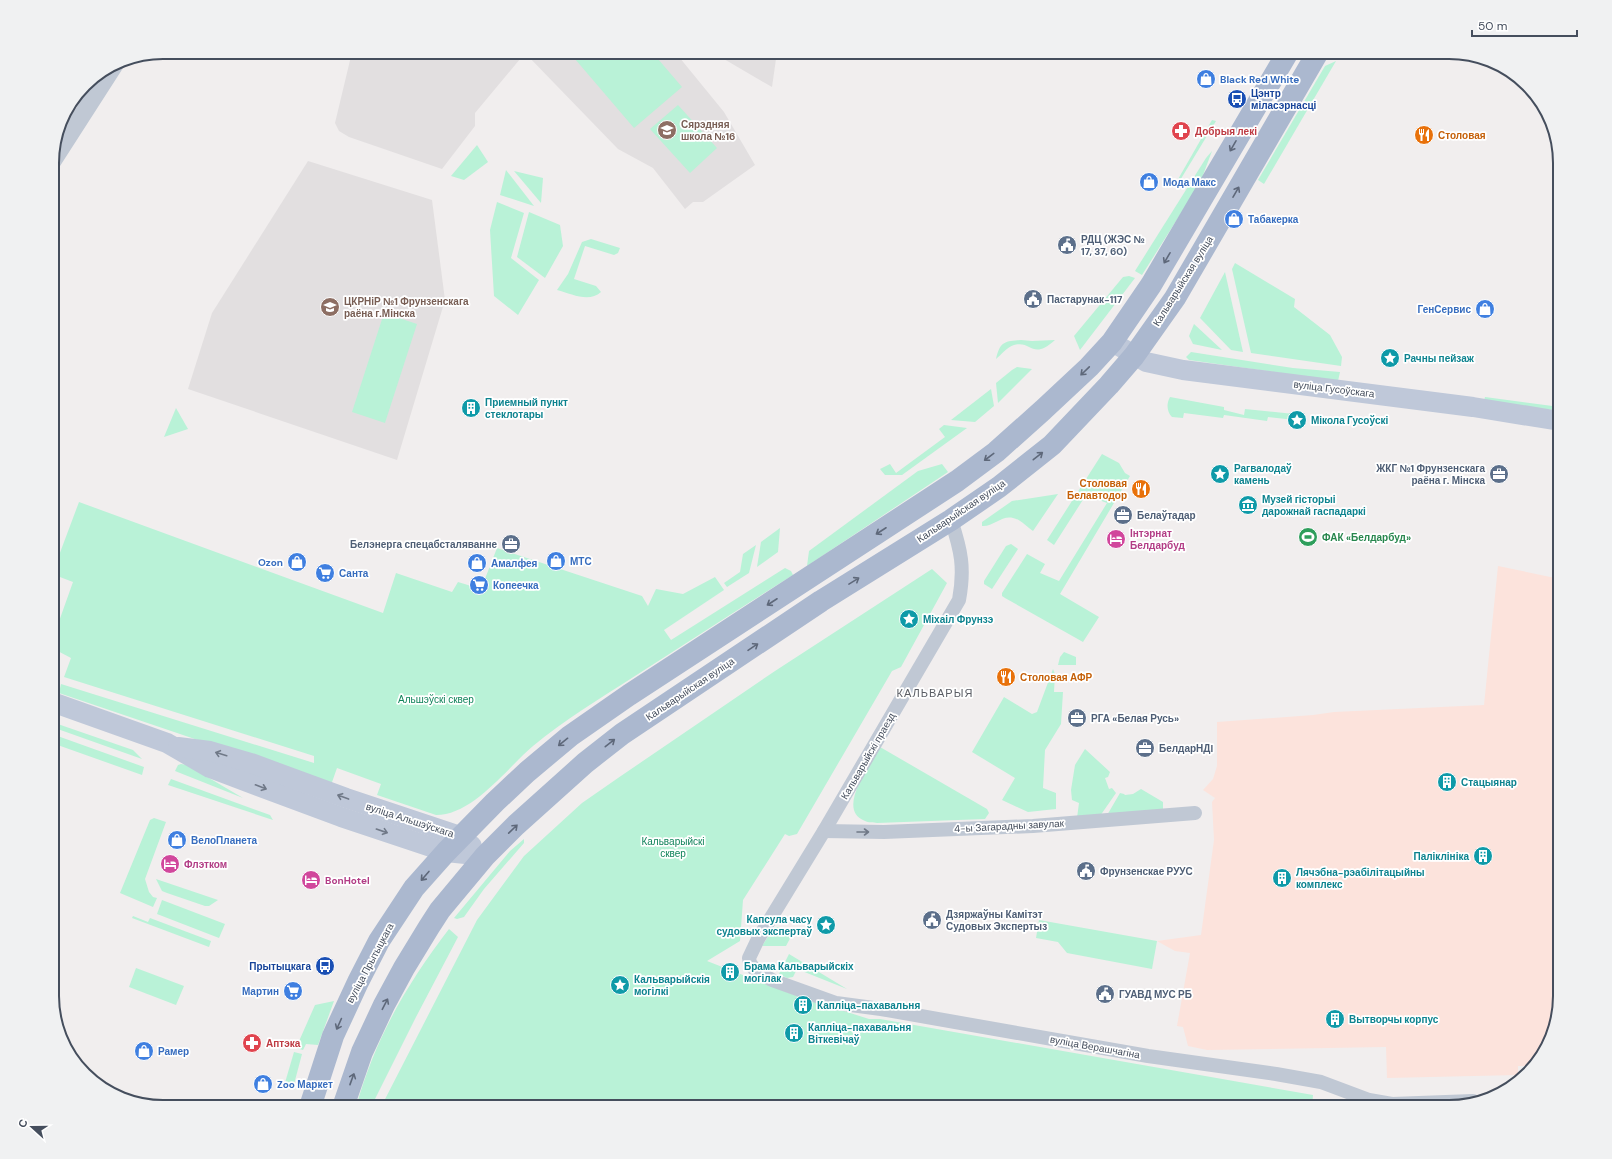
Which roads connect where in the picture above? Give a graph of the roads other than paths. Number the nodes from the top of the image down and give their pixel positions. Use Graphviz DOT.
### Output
graph roads {
  1 [pos="1284,59"];
  2 [pos="1314,59"];
  3 [pos="108,75"];
  4 [pos="60,149"];
  5 [pos="1112,342"];
  6 [pos="1134,356"];
  7 [pos="1553,419"];
  8 [pos="933,497"];
  9 [pos="951,520"];
  10 [pos="59,705"];
  11 [pos="1195,813"];
  12 [pos="824,832"];
  13 [pos="453,844"];
  14 [pos="485,856"];
  15 [pos="758,939"];
  16 [pos="312,1100"];
  17 [pos="345,1100"];
  18 [pos="1369,1100"];
  1 -- 5 [label="main road, one-way"];
  6 -- 2 [label="main road, Кальварыйская вуліца, one-way"];
  3 -- 4 [label="street"];
  5 -- 6 [label="main road, вуліца Гусоўскага"];
  5 -- 8 [label="main road, one-way"];
  6 -- 7 [label="main road, вуліца Гусоўскага"];
  9 -- 6 [label="main road, Кальварыйская вуліца, one-way"];
  8 -- 9 [label="main road"];
  8 -- 13 [label="main road, one-way"];
  9 -- 12 [label="street, Кальварыйскі праезд"];
  14 -- 9 [label="main road, Кальварыйская вуліца, one-way"];
  10 -- 13 [label="main road, вуліца Альшэўскага"];
  12 -- 11 [label="street, 4-ы Загарадны завулак, one-way"];
  12 -- 15 [label="street, Кальварыйскі праезд"];
  13 -- 14 [label="main road, вуліца Альшэўскага"];
  13 -- 16 [label="main road, вуліца Прытыцкага, one-way"];
  17 -- 14 [label="main road, one-way"];
  15 -- 18 [label="street, вуліца Верашчагіна"];
}
